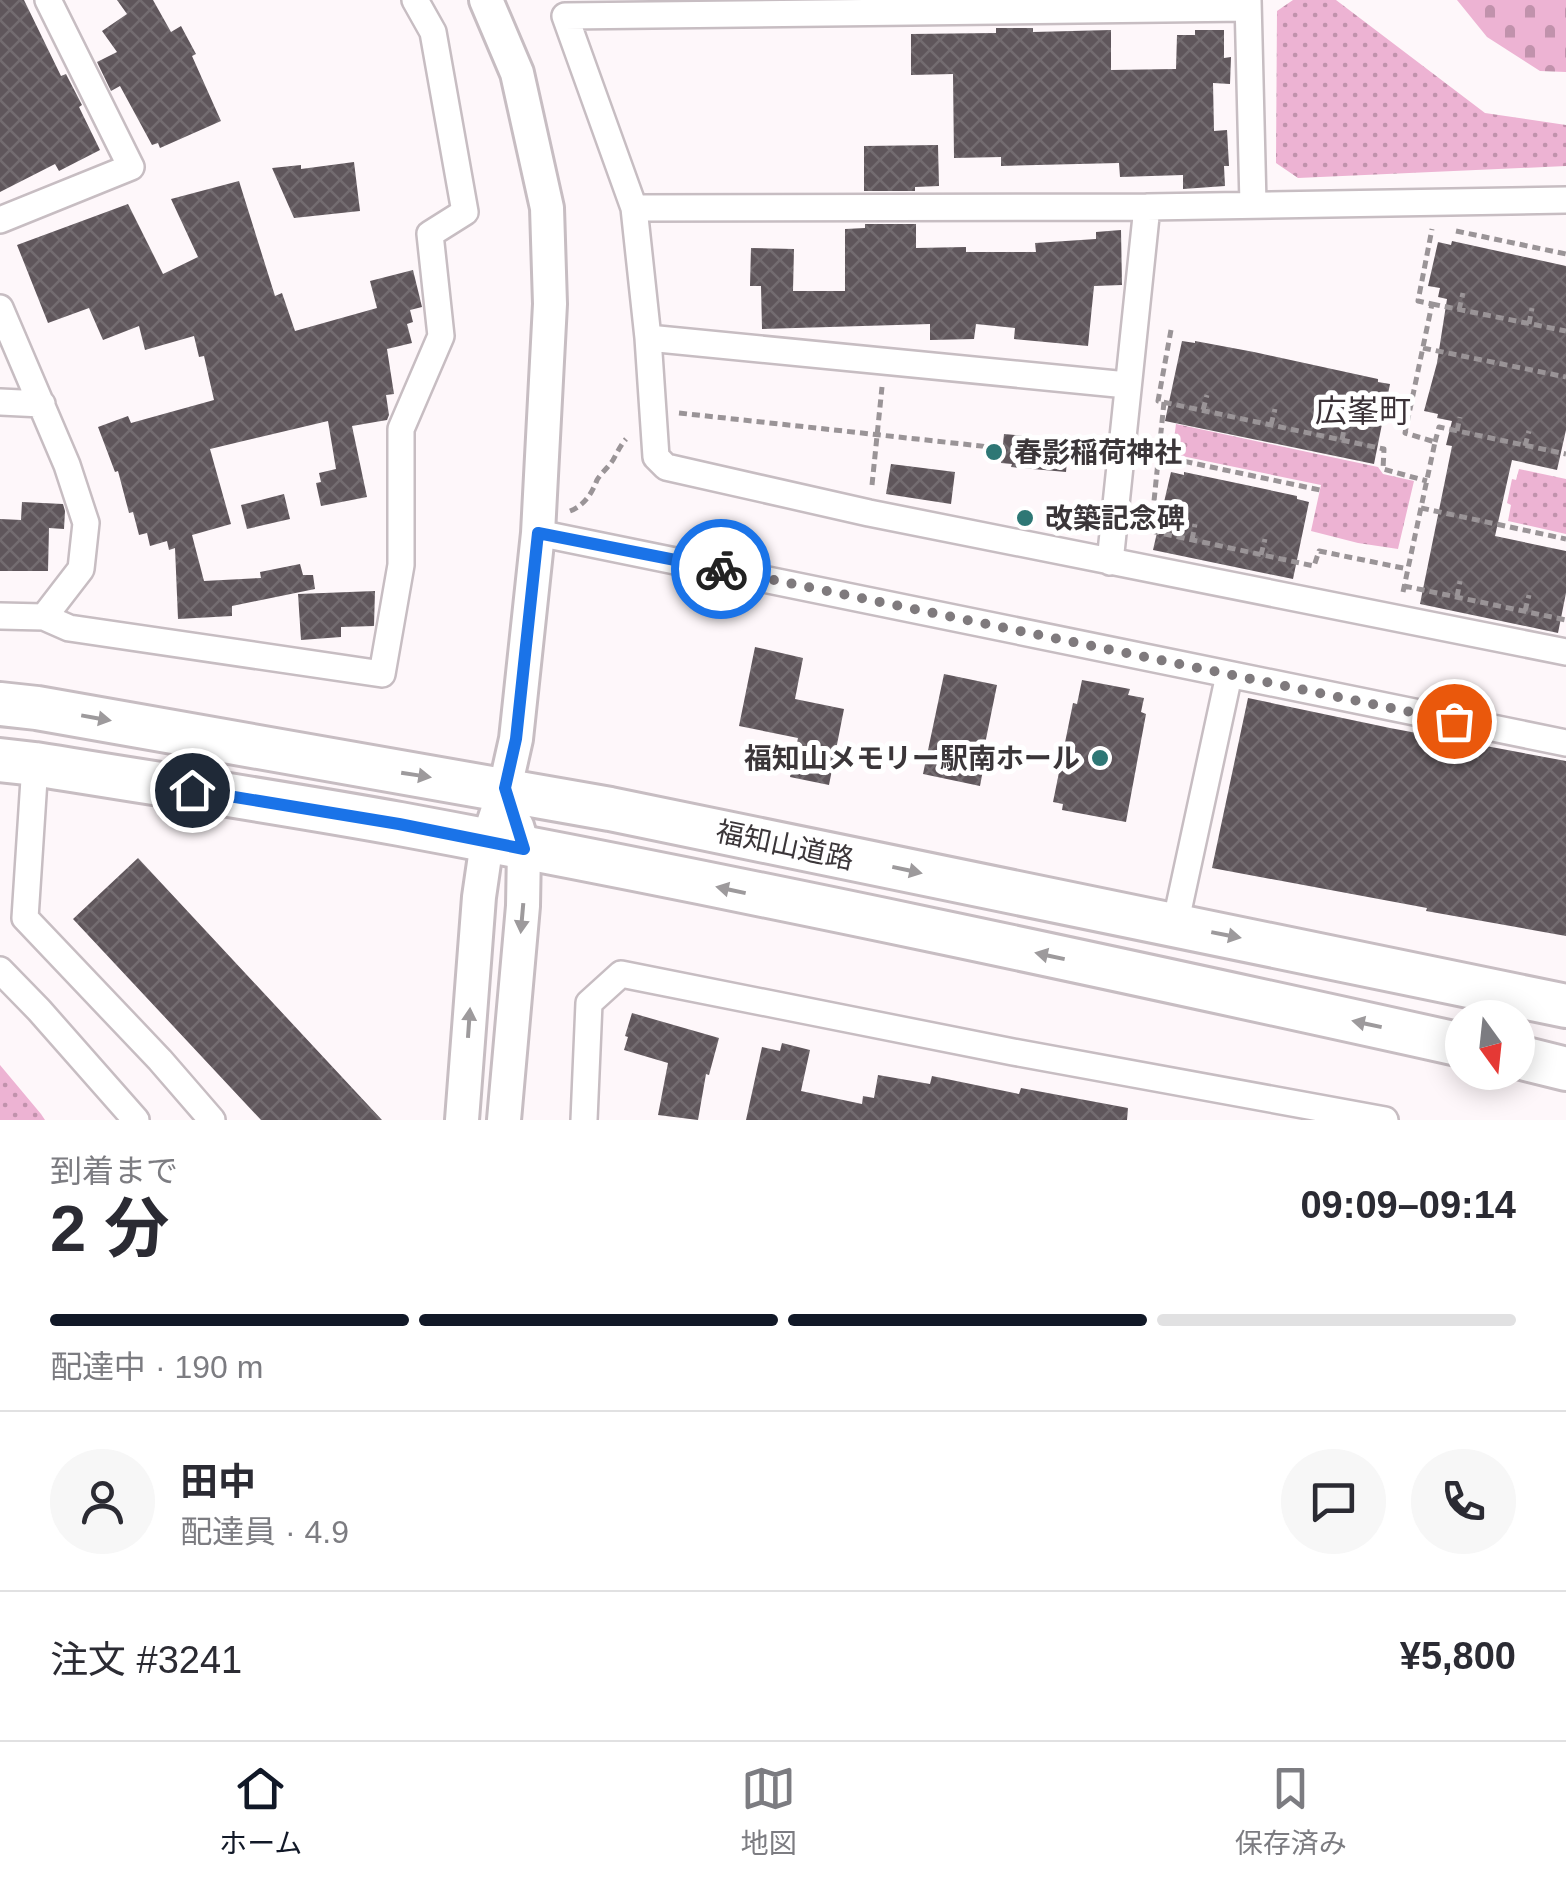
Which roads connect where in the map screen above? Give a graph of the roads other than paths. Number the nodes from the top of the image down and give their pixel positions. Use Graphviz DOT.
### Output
graph roads {
  1 [pos="48,0"];
  2 [pos="415,0"];
  3 [pos="486,0"];
  4 [pos="1248,4"];
  5 [pos="718,6"];
  6 [pos="1566,200"];
  7 [pos="1253,204"];
  8 [pos="1147,207"];
  9 [pos="634,208"];
  10 [pos="0,220"];
  11 [pos="0,308"];
  12 [pos="648,338"];
  13 [pos="1127,385"];
  14 [pos="0,402"];
  15 [pos="42,404"];
  16 [pos="538,533"];
  17 [pos="1110,562"];
  18 [pos="0,616"];
  19 [pos="44,617"];
  20 [pos="1566,652"];
  21 [pos="1229,676"];
  22 [pos="0,704"];
  23 [pos="1566,743"];
  24 [pos="18,762"];
  25 [pos="505,788"];
  26 [pos="505,846"];
  27 [pos="1175,925"];
  28 [pos="0,970"];
  29 [pos="1566,1006"];
  30 [pos="1445,1041"];
  31 [pos="1535,1061"];
  32 [pos="1566,1069"];
  33 [pos="136,1120"];
  34 [pos="212,1120"];
  35 [pos="462,1120"];
  36 [pos="504,1120"];
  37 [pos="584,1120"];
  38 [pos="1385,1120"];
  1 -- 10 [label="street"];
  2 -- 19 [label="street"];
  3 -- 16 [label="street"];
  4 -- 5 [label="street"];
  4 -- 7 [label="street"];
  5 -- 9 [label="street"];
  6 -- 7 [label="street"];
  7 -- 8 [label="street"];
  8 -- 9 [label="street"];
  8 -- 13 [label="street"];
  9 -- 12 [label="street"];
  11 -- 15 [label="street"];
  12 -- 13 [label="street"];
  12 -- 17 [label="street"];
  13 -- 17 [label="street"];
  14 -- 15 [label="street"];
  15 -- 19 [label="street"];
  16 -- 21 [label="street"];
  16 -- 25 [label="street"];
  17 -- 20 [label="street"];
  18 -- 19 [label="street"];
  21 -- 23 [label="street"];
  21 -- 27 [label="street"];
  22 -- 25 [label="highway, 福知山道路, one-way"];
  24 -- 26 [label="highway, 福知山道路"];
  24 -- 34 [label="street"];
  25 -- 26 [label="street"];
  25 -- 27 [label="highway, 福知山道路, one-way"];
  30 -- 26 [label="highway, 福知山道路, one-way"];
  35 -- 26 [label="street, one-way"];
  26 -- 36 [label="street, one-way"];
  27 -- 29 [label="highway, 福知山道路, one-way"];
  28 -- 33 [label="street"];
  31 -- 32 [label="highway"];
  37 -- 38 [label="street"];
}
